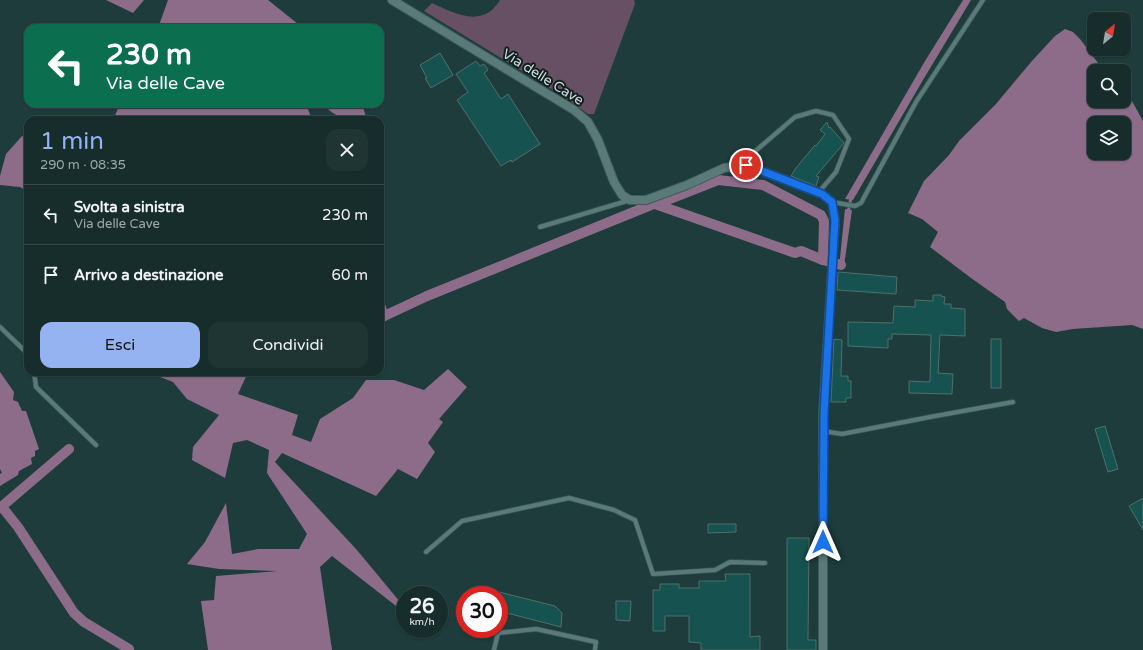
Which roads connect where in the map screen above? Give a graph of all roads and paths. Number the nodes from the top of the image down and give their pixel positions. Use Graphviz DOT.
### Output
graph roads {
  1 [pos="392,0"];
  2 [pos="983,0"];
  3 [pos="746,165"];
  4 [pos="818,193"];
  5 [pos="630,200"];
  6 [pos="832,202"];
  7 [pos="540,227"];
  8 [pos="0,327"];
  9 [pos="24,350"];
  10 [pos="35,376"];
  11 [pos="1013,402"];
  12 [pos="823,431"];
  13 [pos="96,445"];
  14 [pos="426,552"];
  15 [pos="765,563"];
  16 [pos="494,650"];
  17 [pos="595,650"];
  18 [pos="822,650"];
  1 -- 5 [label="street, Via delle Cave"];
  2 -- 6 [label="lane"];
  3 -- 4 [label="street"];
  3 -- 4 [label="lane"];
  3 -- 5 [label="street"];
  4 -- 6 [label="street"];
  5 -- 7 [label="lane"];
  6 -- 12 [label="street"];
  8 -- 9 [label="lane"];
  10 -- 13 [label="lane"];
  11 -- 12 [label="lane"];
  12 -- 18 [label="street"];
  14 -- 15 [label="lane"];
  16 -- 17 [label="lane"];
}
